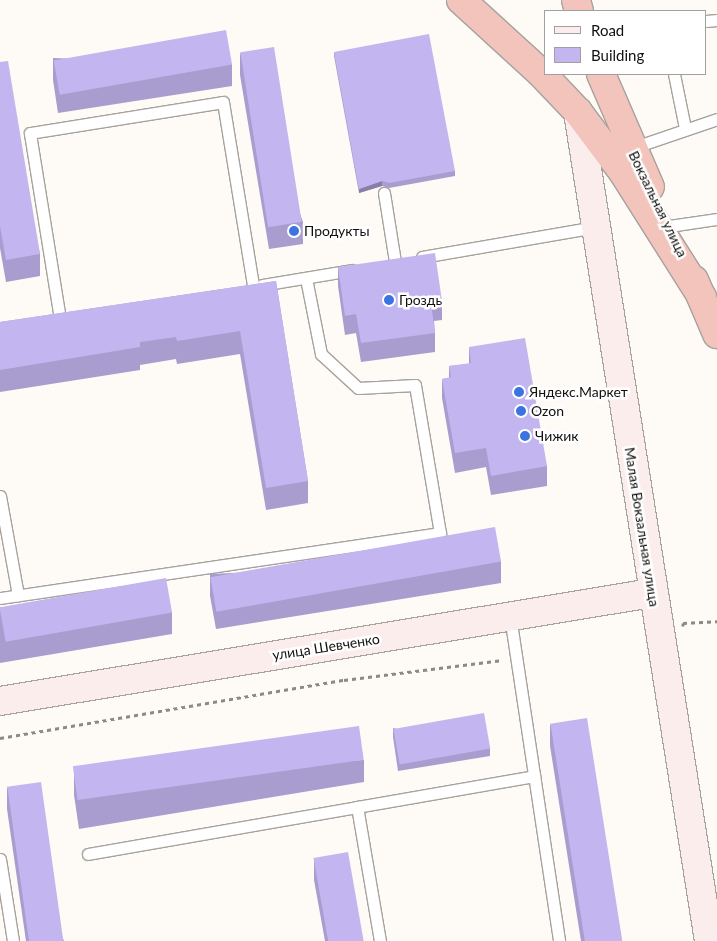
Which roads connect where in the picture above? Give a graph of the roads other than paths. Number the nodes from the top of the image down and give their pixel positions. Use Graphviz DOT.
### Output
graph roads {
  1 [pos="461,0"];
  2 [pos="601,75"];
  3 [pos="674,75"];
  4 [pos="578,112"];
  5 [pos="717,118"];
  6 [pos="685,128"];
  7 [pos="631,148"];
  8 [pos="384,193"];
  9 [pos="717,219"];
  10 [pos="669,226"];
  11 [pos="595,227"];
  12 [pos="368,267"];
  13 [pos="306,278"];
  14 [pos="702,297"];
  15 [pos="60,319"];
  16 [pos="716,329"];
  17 [pos="0,496"];
  18 [pos="652,593"];
  19 [pos="18,595"];
  20 [pos="0,598"];
  21 [pos="510,616"];
  22 [pos="0,701"];
  23 [pos="534,776"];
  24 [pos="357,807"];
  25 [pos="88,854"];
  26 [pos="0,859"];
  27 [pos="13,941"];
  28 [pos="380,941"];
  29 [pos="559,941"];
  30 [pos="709,941"];
  1 -- 4 [label="highway"];
  2 -- 7 [label="highway, Вокзальная улица"];
  3 -- 6 [label="lane"];
  4 -- 11 [label="street, Малая Вокзальная улица"];
  4 -- 14 [label="highway"];
  5 -- 6 [label="lane"];
  6 -- 7 [label="lane"];
  7 -- 10 [label="highway, Вокзальная улица"];
  8 -- 11 [label="lane"];
  9 -- 10 [label="lane"];
  10 -- 14 [label="highway, Вокзальная улица"];
  11 -- 18 [label="street, Малая Вокзальная улица"];
  12 -- 13 [label="lane"];
  13 -- 15 [label="lane"];
  13 -- 19 [label="lane"];
  14 -- 16 [label="highway, Вокзальная улица"];
  17 -- 19 [label="lane"];
  18 -- 21 [label="street, улица Шевченко"];
  18 -- 30 [label="street, Малая Вокзальная улица"];
  19 -- 20 [label="lane"];
  21 -- 22 [label="street, улица Шевченко"];
  21 -- 23 [label="lane"];
  23 -- 24 [label="lane"];
  23 -- 29 [label="lane"];
  24 -- 25 [label="lane"];
  24 -- 28 [label="lane"];
  26 -- 27 [label="lane"];
}
